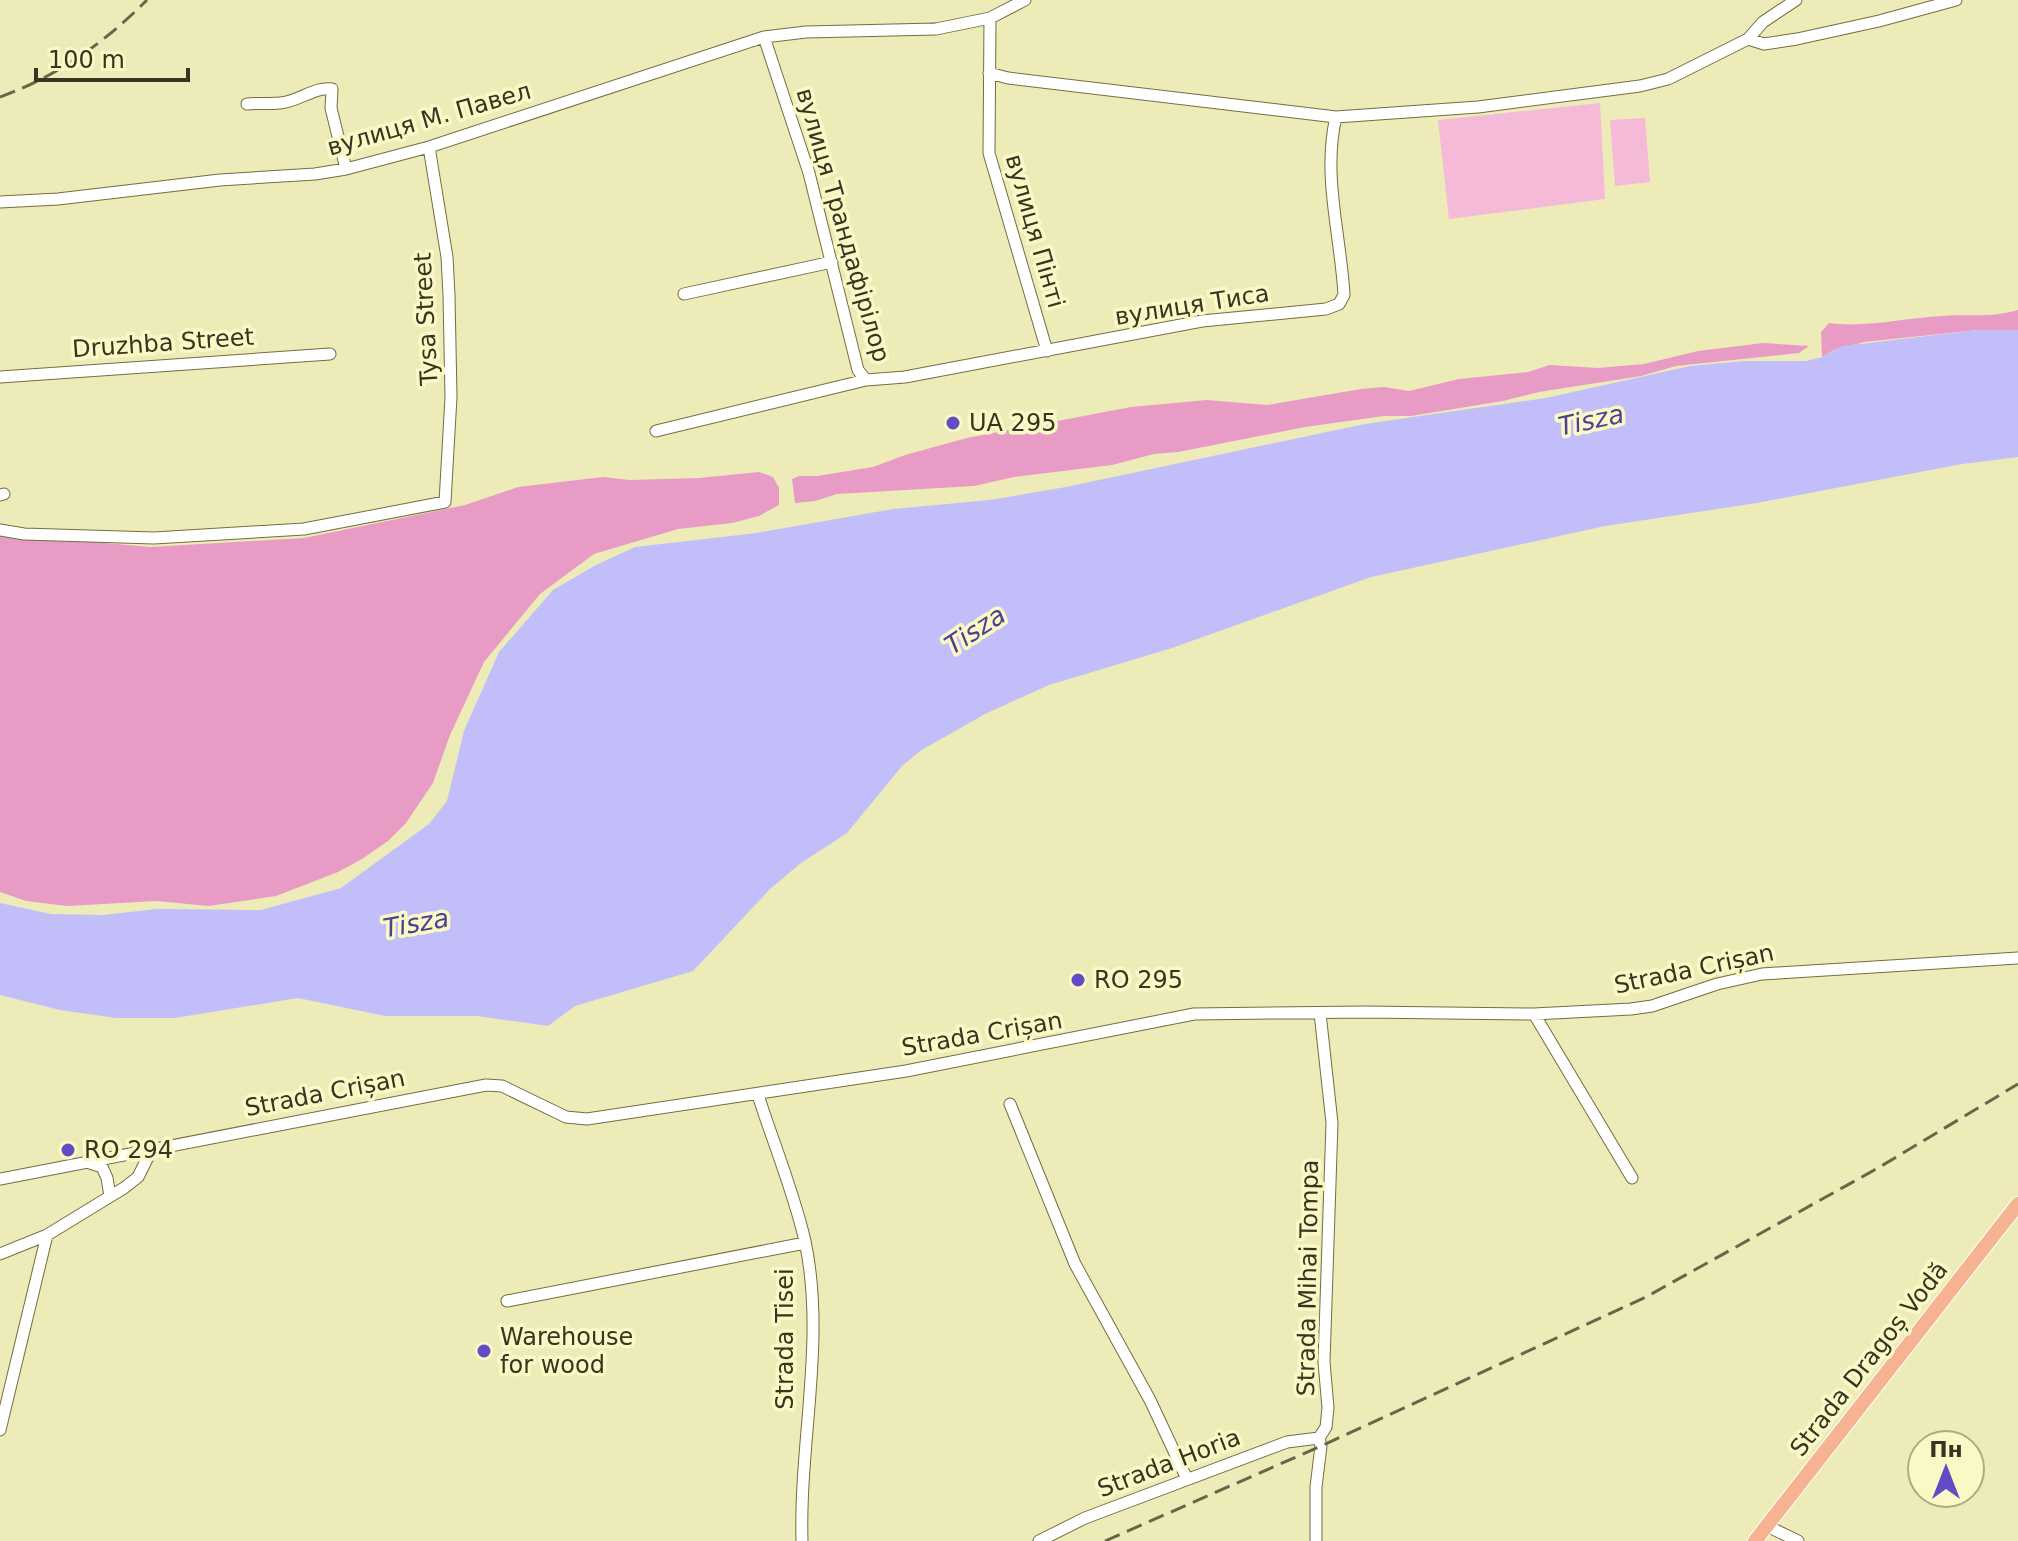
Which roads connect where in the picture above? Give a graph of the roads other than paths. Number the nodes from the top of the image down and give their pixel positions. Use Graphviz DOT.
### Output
graph roads {
  1 [pos="1025,0"];
  2 [pos="1796,0"];
  3 [pos="1956,0"];
  4 [pos="990,18"];
  5 [pos="764,37"];
  6 [pos="1748,39"];
  7 [pos="989,73"];
  8 [pos="247,104"];
  9 [pos="1336,117"];
  10 [pos="429,147"];
  11 [pos="346,169"];
  12 [pos="0,202"];
  13 [pos="832,262"];
  14 [pos="684,294"];
  15 [pos="1047,351"];
  16 [pos="330,354"];
  17 [pos="0,377"];
  18 [pos="866,380"];
  19 [pos="656,431"];
  20 [pos="0,530"];
  21 [pos="2018,958"];
  22 [pos="1320,1013"];
  23 [pos="1534,1014"];
  24 [pos="758,1095"];
  25 [pos="1010,1104"];
  26 [pos="152,1149"];
  27 [pos="86,1162"];
  28 [pos="1632,1178"];
  29 [pos="0,1179"];
  30 [pos="110,1196"];
  31 [pos="2018,1204"];
  32 [pos="47,1235"];
  33 [pos="805,1243"];
  34 [pos="0,1254"];
  35 [pos="507,1301"];
  36 [pos="0,1430"];
  37 [pos="1319,1438"];
  38 [pos="1187,1479"];
  39 [pos="1767,1526"];
  40 [pos="802,1541"];
  41 [pos="1039,1541"];
  42 [pos="1316,1541"];
  43 [pos="1755,1541"];
  44 [pos="1798,1541"];
  1 -- 4 [label="street"];
  2 -- 6 [label="street"];
  3 -- 6 [label="street"];
  4 -- 5 [label="street, вулиця М. Павел"];
  4 -- 7 [label="street, вулиця Пінті"];
  5 -- 10 [label="street, вулиця М. Павел"];
  5 -- 13 [label="street, вулиця Трандафірілор"];
  6 -- 9 [label="street"];
  7 -- 9 [label="street"];
  7 -- 15 [label="street, вулиця Пінті"];
  8 -- 11 [label="street"];
  9 -- 15 [label="street, вулиця Тиса"];
  10 -- 11 [label="street, вулиця М. Павел"];
  10 -- 20 [label="street, Tysa Street"];
  11 -- 12 [label="street, вулиця М. Павел"];
  13 -- 14 [label="street"];
  13 -- 18 [label="street, вулиця Трандафірілор"];
  15 -- 18 [label="street, вулиця Тиса"];
  16 -- 17 [label="street, Druzhba Street"];
  18 -- 19 [label="street, вулиця Тиса"];
  21 -- 23 [label="street, Strada Crișan"];
  22 -- 23 [label="street, Strada Crișan"];
  22 -- 24 [label="street, Strada Crișan"];
  22 -- 37 [label="street, Strada Mihai Tompa"];
  23 -- 28 [label="street"];
  24 -- 26 [label="street, Strada Crișan"];
  24 -- 33 [label="street, Strada Tisei"];
  25 -- 38 [label="street"];
  26 -- 27 [label="street, Strada Crișan"];
  26 -- 30 [label="street"];
  27 -- 29 [label="street, Strada Crișan"];
  27 -- 30 [label="street"];
  30 -- 32 [label="street"];
  31 -- 39 [label="main road, Strada Dragoș Vodă"];
  32 -- 34 [label="street"];
  32 -- 36 [label="street"];
  33 -- 35 [label="street"];
  33 -- 40 [label="street, Strada Tisei"];
  37 -- 38 [label="street, Strada Horia"];
  37 -- 42 [label="street, Strada Mihai Tompa"];
  38 -- 41 [label="street, Strada Horia"];
  39 -- 43 [label="main road, Strada Dragoș Vodă"];
  39 -- 44 [label="street"];
}
